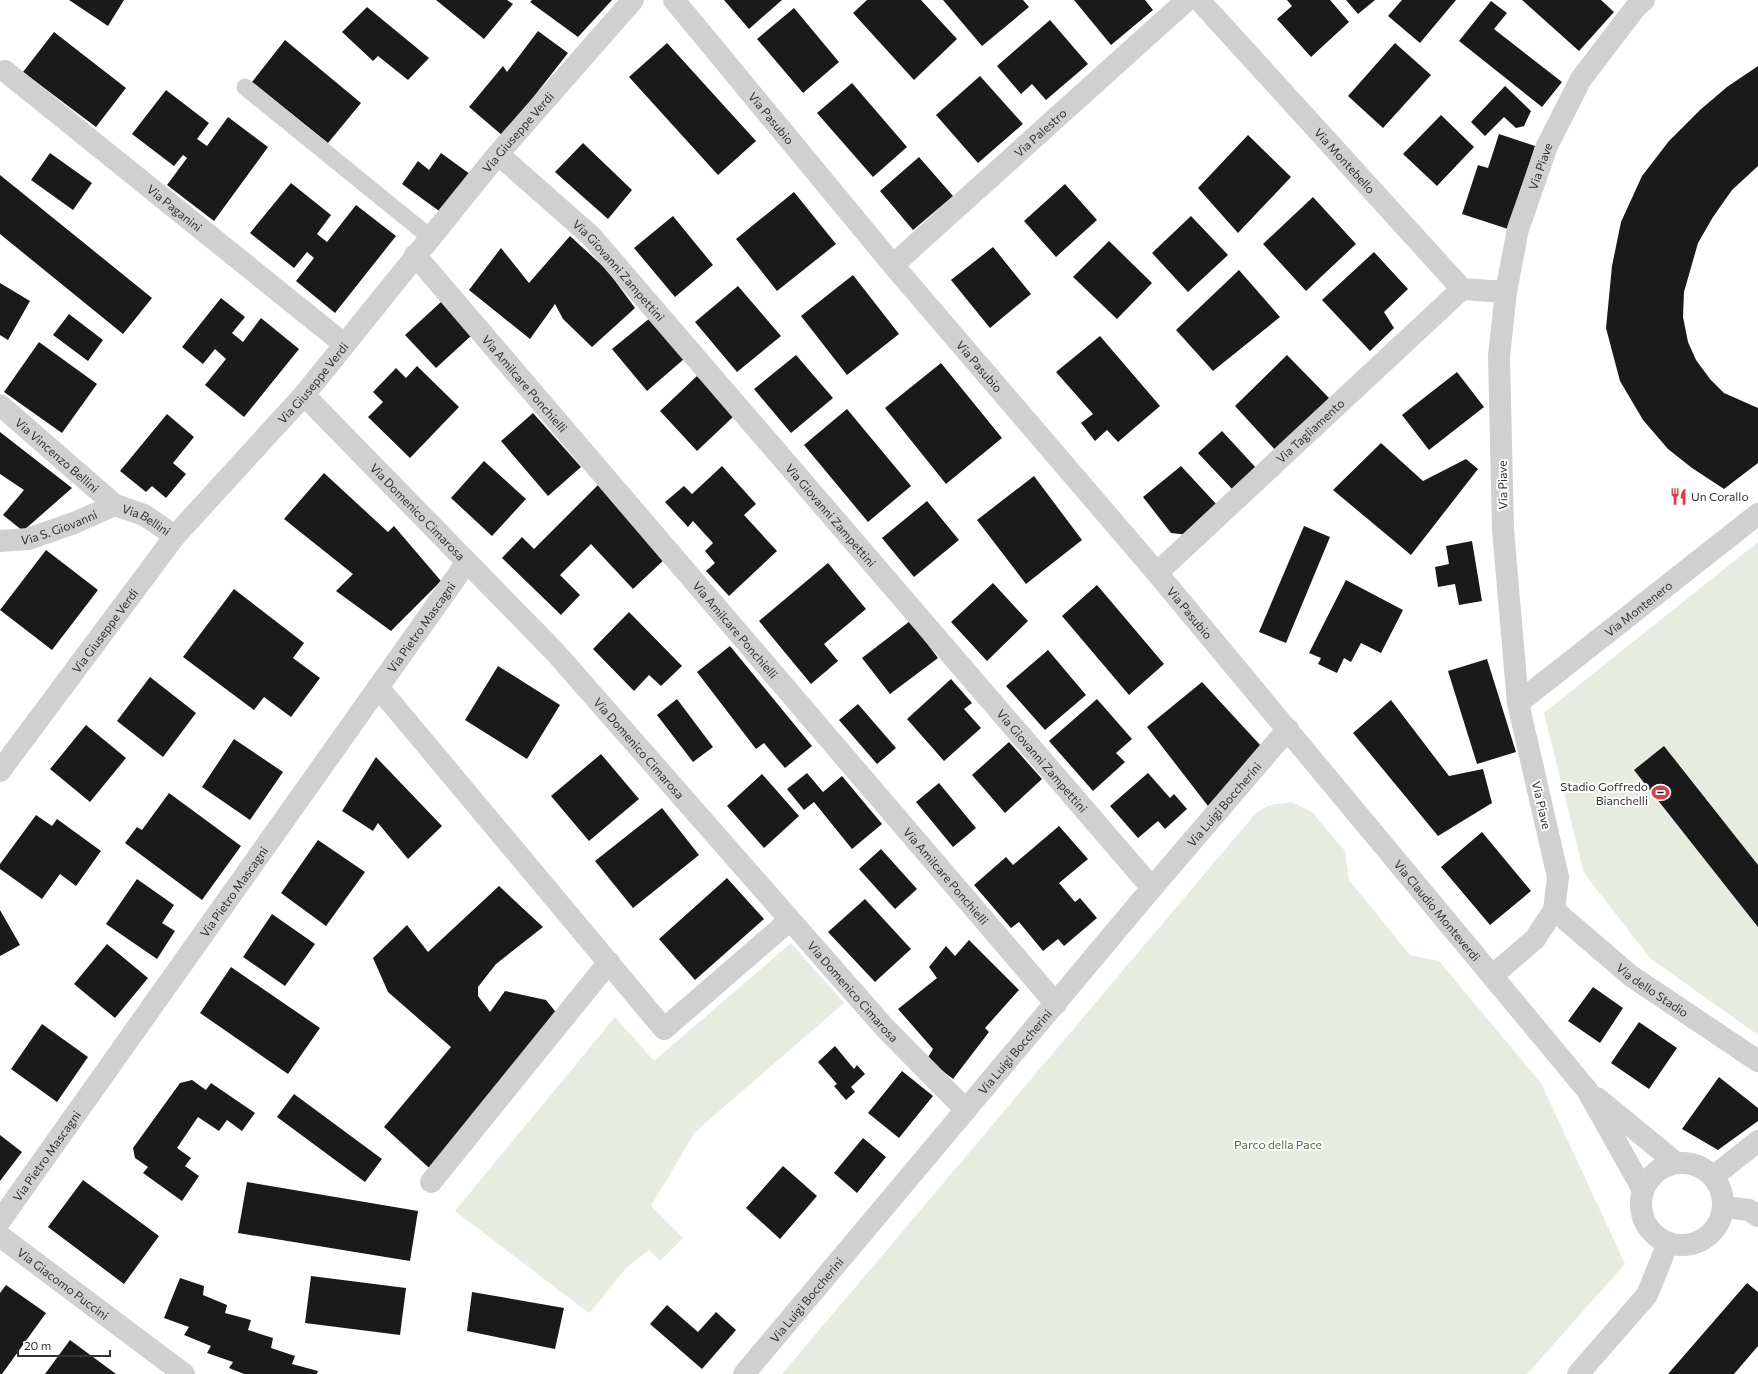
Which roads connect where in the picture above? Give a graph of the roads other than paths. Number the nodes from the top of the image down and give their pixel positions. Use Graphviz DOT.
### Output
graph roads {
  1 [pos="633,0"];
  2 [pos="674,0"];
  3 [pos="1187,0"];
  4 [pos="1199,0"];
  5 [pos="1637,2"];
  6 [pos="5,71"];
  7 [pos="245,87"];
  8 [pos="498,154"];
  9 [pos="431,238"];
  10 [pos="416,255"];
  11 [pos="893,265"];
  12 [pos="1462,289"];
  13 [pos="1506,292"];
  14 [pos="344,344"];
  15 [pos="304,395"];
  16 [pos="0,405"];
  17 [pos="115,505"];
  18 [pos="1758,514"];
  19 [pos="175,536"];
  20 [pos="0,541"];
  21 [pos="467,562"];
  22 [pos="1157,573"];
  23 [pos="378,687"];
  24 [pos="1518,703"];
  25 [pos="1288,730"];
  26 [pos="0,771"];
  27 [pos="1152,888"];
  28 [pos="1554,910"];
  29 [pos="790,920"];
  30 [pos="609,962"];
  31 [pos="1492,976"];
  32 [pos="1056,1004"];
  33 [pos="1758,1061"];
  34 [pos="1587,1090"];
  35 [pos="966,1110"];
  36 [pos="1758,1141"];
  37 [pos="1675,1162"];
  38 [pos="1714,1176"];
  39 [pos="431,1182"];
  40 [pos="1643,1190"];
  41 [pos="1724,1207"];
  42 [pos="1758,1216"];
  43 [pos="0,1221"];
  44 [pos="0,1236"];
  45 [pos="1668,1243"];
  46 [pos="184,1374"];
  47 [pos="744,1374"];
  48 [pos="1578,1374"];
  1 -- 8 [label="street, Via Giuseppe Verdi"];
  2 -- 11 [label="street, Via Pasubio"];
  3 -- 11 [label="street, Via Palestro"];
  4 -- 12 [label="street, Via Montebello"];
  5 -- 13 [label="street, Via Piave"];
  6 -- 14 [label="street, Via Paganini"];
  7 -- 9 [label="lane"];
  8 -- 9 [label="street, Via Giuseppe Verdi"];
  8 -- 27 [label="street, Via Giovanni Zampettini"];
  9 -- 10 [label="street, Via Giuseppe Verdi"];
  10 -- 14 [label="street, Via Giuseppe Verdi"];
  10 -- 32 [label="street, Via Amilcare Ponchielli"];
  11 -- 22 [label="street, Via Pasubio"];
  12 -- 13 [label="street"];
  12 -- 22 [label="street, Via Tagliamento"];
  13 -- 24 [label="street, Via Piave"];
  14 -- 15 [label="street, Via Giuseppe Verdi"];
  15 -- 19 [label="street, Via Giuseppe Verdi"];
  15 -- 21 [label="street, Via Domenico Cimarosa"];
  16 -- 17 [label="street, Via Vincenzo Bellini"];
  17 -- 19 [label="street, Via Bellini"];
  17 -- 20 [label="street, Via S. Giovanni"];
  18 -- 24 [label="street, Via Montenero"];
  19 -- 26 [label="street, Via Giuseppe Verdi"];
  21 -- 23 [label="street, Via Pietro Mascagni"];
  21 -- 29 [label="street, Via Domenico Cimarosa"];
  22 -- 25 [label="street, Via Pasubio"];
  23 -- 30 [label="street"];
  23 -- 43 [label="street, Via Pietro Mascagni"];
  24 -- 28 [label="street, Via Piave"];
  25 -- 27 [label="street, Via Luigi Boccherini"];
  25 -- 31 [label="street, Via Claudio Monteverdi"];
  27 -- 32 [label="street, Via Luigi Boccherini"];
  28 -- 31 [label="street, Via Piave"];
  28 -- 33 [label="street, Via dello Stadio"];
  29 -- 30 [label="street"];
  29 -- 35 [label="street, Via Domenico Cimarosa"];
  30 -- 39 [label="street"];
  31 -- 34 [label="street, Via Claudio Monteverdi"];
  32 -- 35 [label="street, Via Luigi Boccherini"];
  34 -- 37 [label="street, Via Claudio Monteverdi"];
  34 -- 40 [label="street, Via Claudio Monteverdi"];
  35 -- 47 [label="street, Via Luigi Boccherini"];
  36 -- 38 [label="street"];
  37 -- 38 [label="street"];
  37 -- 40 [label="street"];
  38 -- 41 [label="street"];
  40 -- 45 [label="street"];
  41 -- 42 [label="street"];
  41 -- 45 [label="street"];
  44 -- 46 [label="street, Via Giacomo Puccini"];
  45 -- 48 [label="street"];
}
